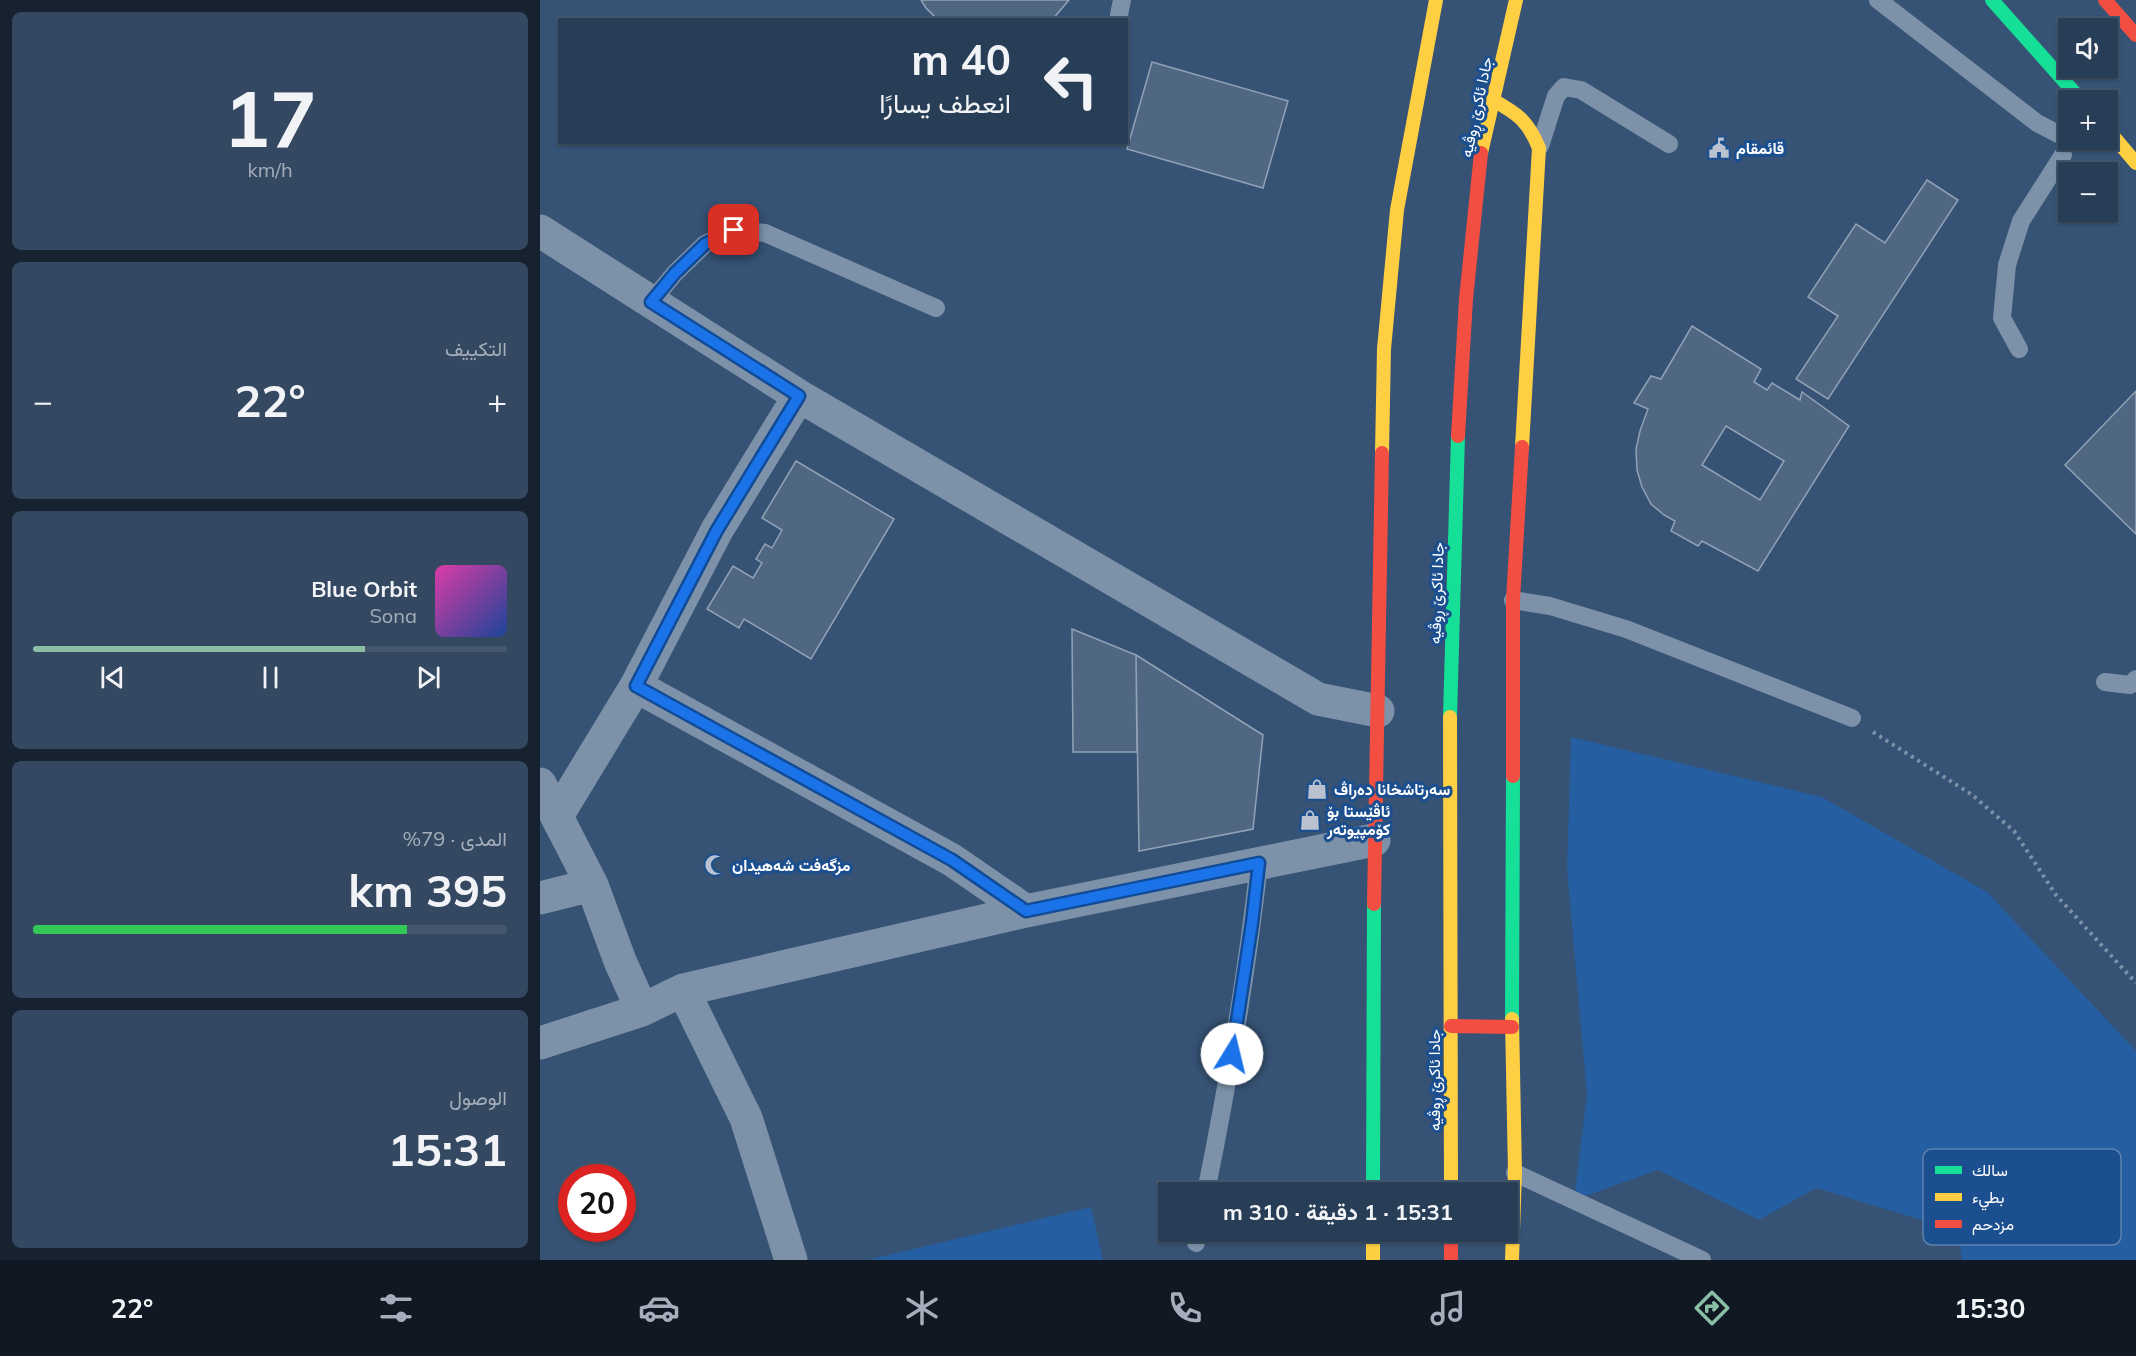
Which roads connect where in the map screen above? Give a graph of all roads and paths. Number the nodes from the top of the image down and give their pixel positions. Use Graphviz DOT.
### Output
graph roads {
  1 [pos="1436,0"];
  2 [pos="1516,0"];
  3 [pos="1878,0"];
  4 [pos="1992,0"];
  5 [pos="2105,0"];
  6 [pos="2136,35"];
  7 [pos="2072,90"];
  8 [pos="1493,100"];
  9 [pos="2058,137"];
  10 [pos="2118,142"];
  11 [pos="1669,144"];
  12 [pos="1539,148"];
  13 [pos="2064,150"];
  14 [pos="2136,163"];
  15 [pos="540,231"];
  16 [pos="651,302"];
  17 [pos="936,308"];
  18 [pos="2019,349"];
  19 [pos="799,396"];
  20 [pos="1513,600"];
  21 [pos="2136,679"];
  22 [pos="2105,682"];
  23 [pos="636,686"];
  24 [pos="1378,711"];
  25 [pos="1852,718"];
  26 [pos="540,784"];
  27 [pos="557,816"];
  28 [pos="1374,840"];
  29 [pos="1259,863"];
  30 [pos="592,885"];
  31 [pos="540,898"];
  32 [pos="1026,911"];
  33 [pos="2136,983"];
  34 [pos="683,990"];
  35 [pos="642,1010"];
  36 [pos="1450,1026"];
  37 [pos="1512,1027"];
  38 [pos="540,1043"];
  39 [pos="1515,1173"];
  40 [pos="1208,1182"];
  41 [pos="1374,1182"];
  42 [pos="1451,1182"];
  43 [pos="1373,1242"];
  44 [pos="1451,1242"];
  45 [pos="791,1260"];
  46 [pos="1373,1260"];
  47 [pos="1451,1260"];
  48 [pos="1512,1260"];
  49 [pos="1702,1260"];
  1 -- 24 [label="main road"];
  2 -- 8 [label="main road, جادا ئاکرێ ڕوڤیە"];
  3 -- 9 [label="lane"];
  4 -- 7 [label="main road"];
  5 -- 6 [label="main road"];
  8 -- 12 [label="main road"];
  8 -- 36 [label="main road, جادا ئاکرێ ڕوڤیە"];
  10 -- 14 [label="main road"];
  11 -- 12 [label="lane"];
  12 -- 20 [label="main road"];
  13 -- 18 [label="lane"];
  15 -- 16 [label="street"];
  16 -- 17 [label="lane"];
  16 -- 19 [label="street"];
  19 -- 23 [label="street"];
  19 -- 24 [label="street"];
  20 -- 25 [label="lane"];
  20 -- 37 [label="main road"];
  21 -- 22 [label="lane"];
  23 -- 27 [label="street"];
  23 -- 32 [label="street"];
  24 -- 28 [label="main road"];
  25 -- 33 [label="path"];
  26 -- 27 [label="street"];
  27 -- 30 [label="street"];
  28 -- 29 [label="street"];
  28 -- 41 [label="main road"];
  29 -- 32 [label="street"];
  29 -- 40 [label="lane"];
  30 -- 31 [label="street"];
  30 -- 35 [label="street"];
  32 -- 34 [label="street"];
  34 -- 35 [label="street"];
  34 -- 45 [label="street"];
  35 -- 38 [label="street"];
  36 -- 37 [label="main road"];
  36 -- 42 [label="main road, جادا ئاکرێ ڕوڤیە"];
  37 -- 39 [label="main road"];
  39 -- 48 [label="main road"];
  39 -- 49 [label="lane"];
  43 -- 46 [label="main road"];
  44 -- 47 [label="main road"];
}
